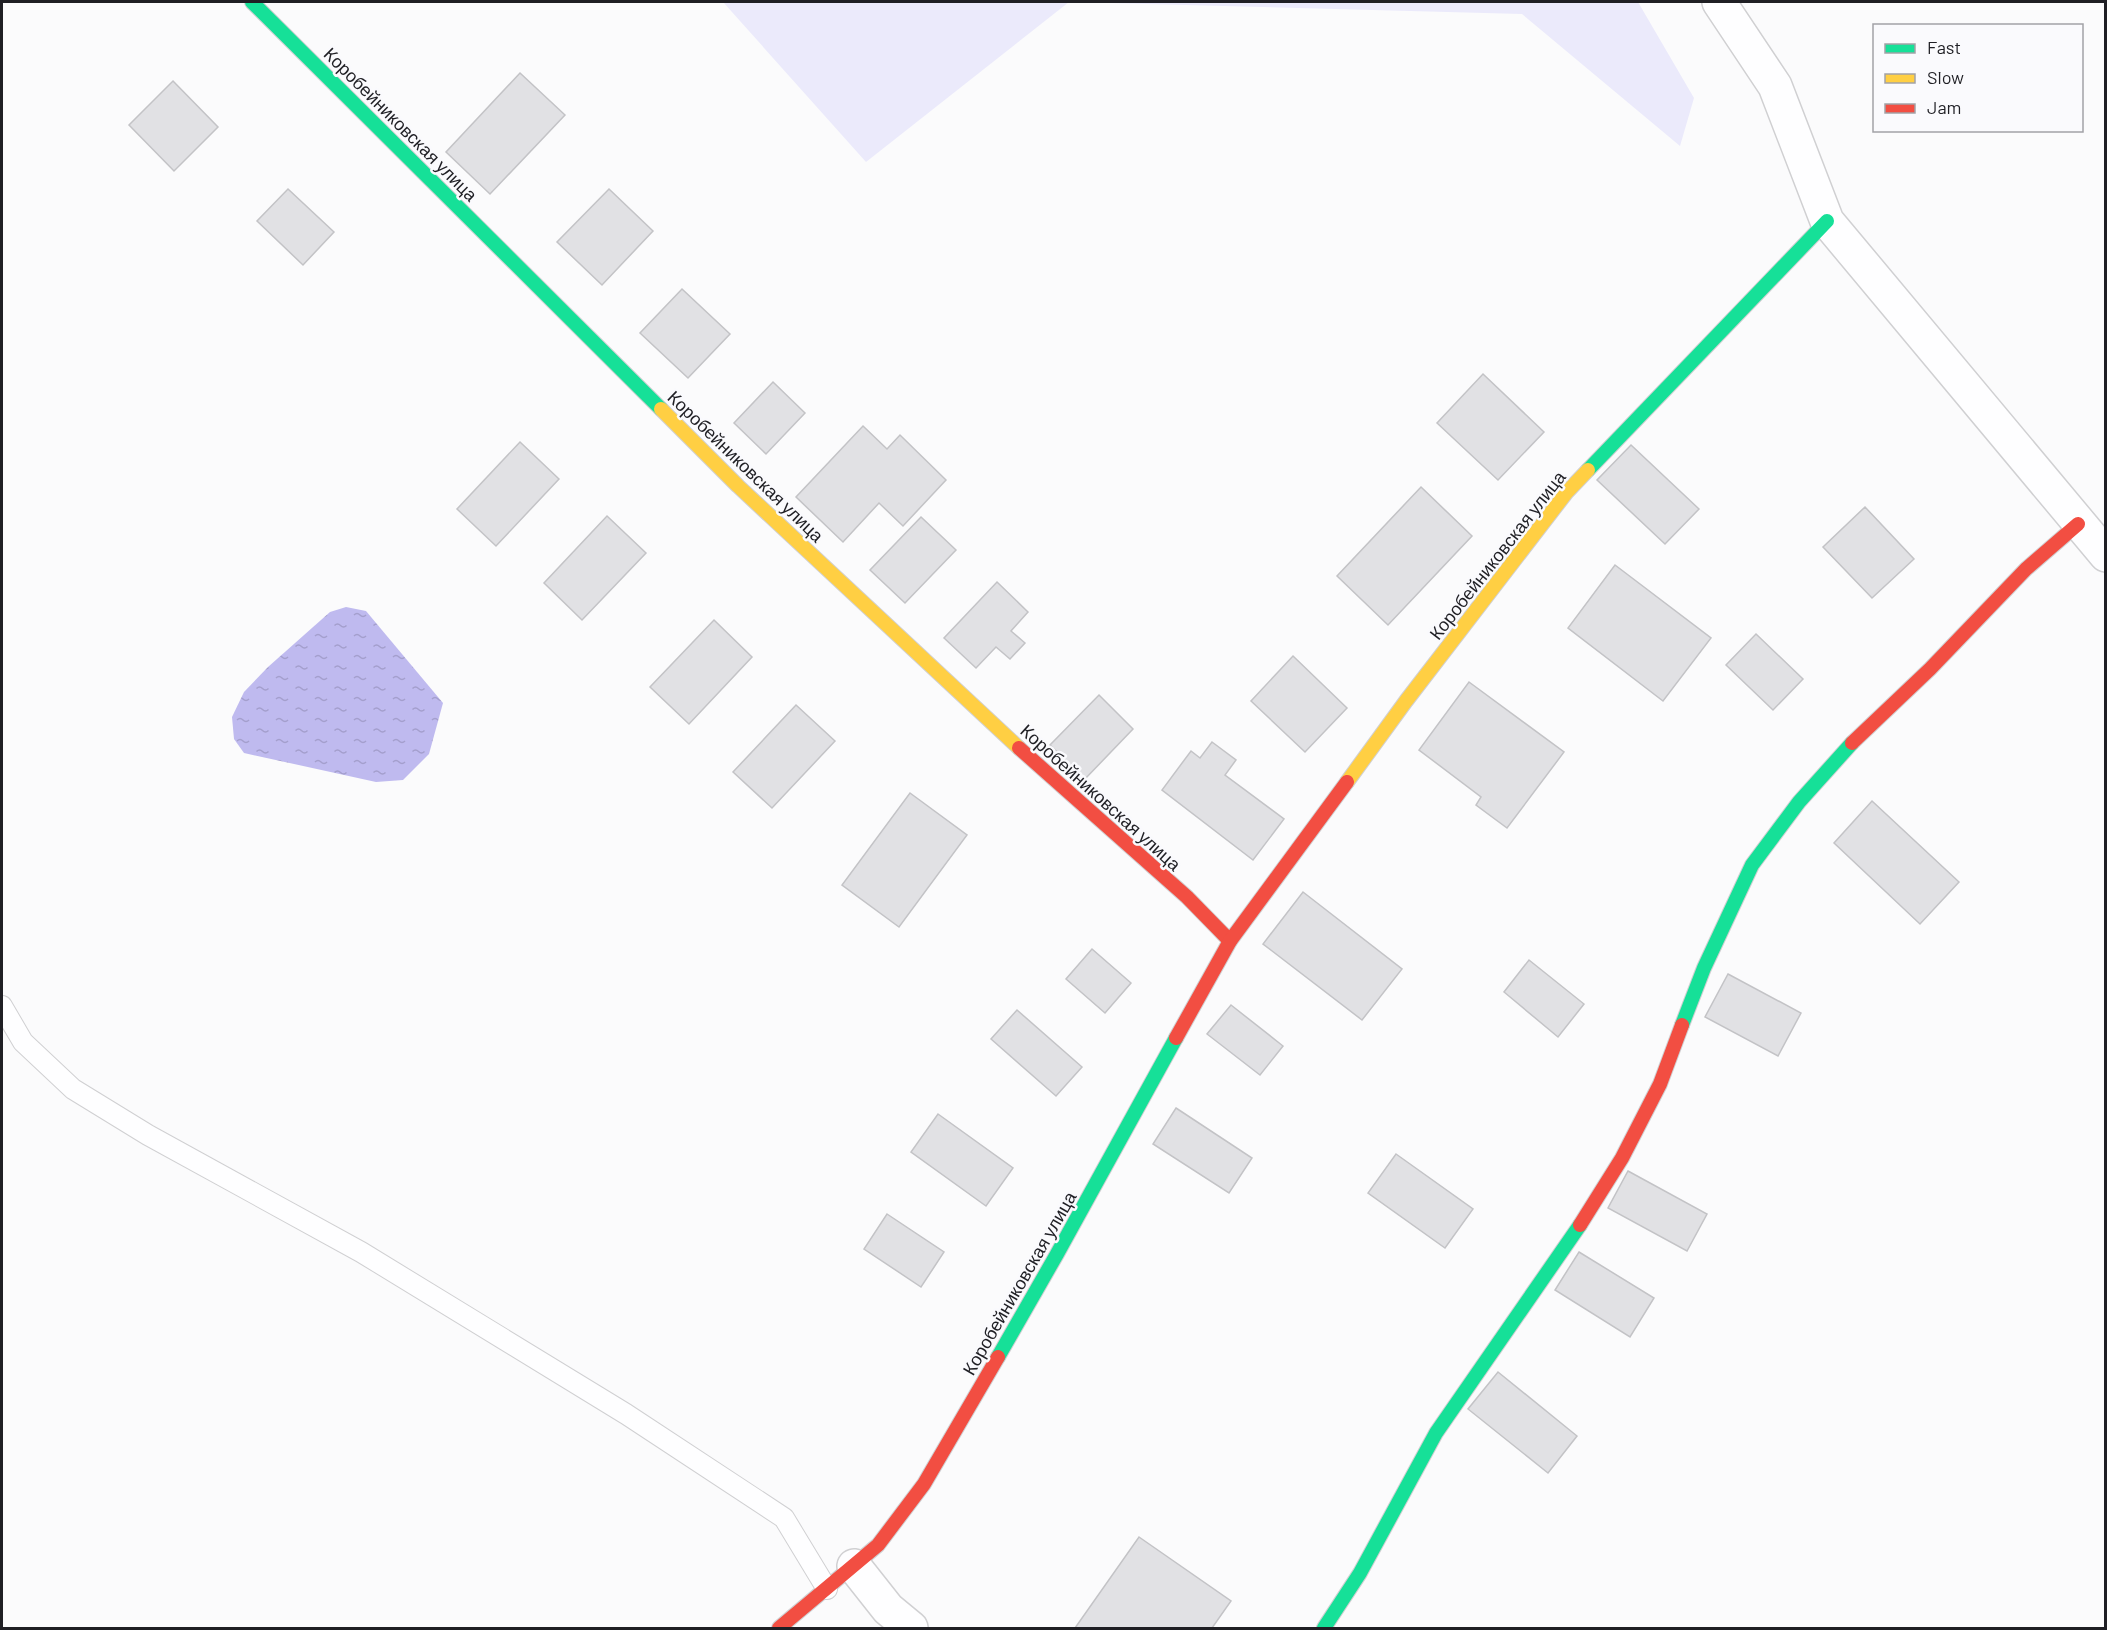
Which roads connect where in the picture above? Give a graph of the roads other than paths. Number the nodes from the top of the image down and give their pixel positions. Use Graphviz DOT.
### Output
graph roads {
  1 [pos="252,2"];
  2 [pos="1719,2"];
  3 [pos="1827,221"];
  4 [pos="2078,524"];
  5 [pos="2106,555"];
  6 [pos="1230,940"];
  7 [pos="2,1006"];
  8 [pos="854,1566"];
  9 [pos="827,1589"];
  10 [pos="779,1629"];
  11 [pos="910,1629"];
  12 [pos="1324,1629"];
  1 -- 6 [label="street, Коробейниковская улица"];
  2 -- 3 [label="street"];
  3 -- 4 [label="street"];
  3 -- 6 [label="street, Коробейниковская улица"];
  4 -- 5 [label="street"];
  4 -- 12 [label="street"];
  6 -- 8 [label="street, Коробейниковская улица"];
  7 -- 9 [label="lane"];
  8 -- 9 [label="street, Коробейниковская улица"];
  8 -- 11 [label="street"];
  9 -- 10 [label="street, Коробейниковская улица"];
}
